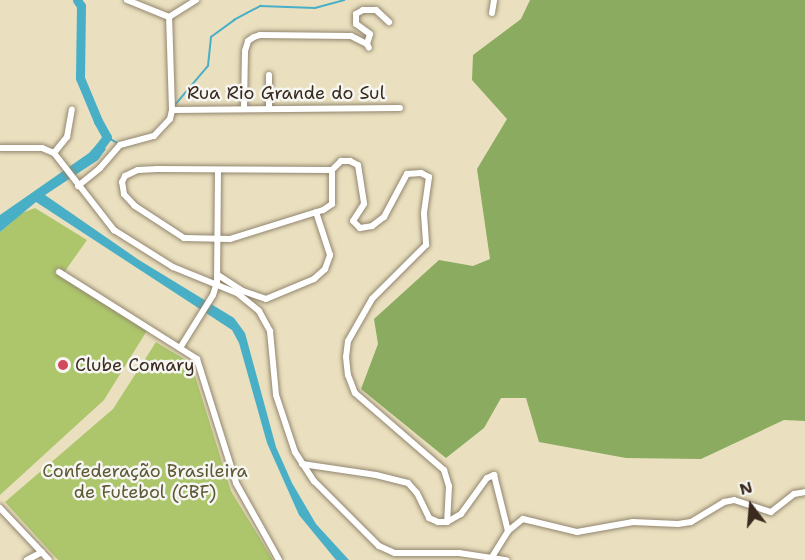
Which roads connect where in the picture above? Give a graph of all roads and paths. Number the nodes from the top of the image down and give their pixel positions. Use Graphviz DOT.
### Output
graph roads {
  1 [pos="127,0"];
  2 [pos="196,0"];
  3 [pos="494,0"];
  4 [pos="492,13"];
  5 [pos="169,18"];
  6 [pos="389,21"];
  7 [pos="269,75"];
  8 [pos="244,108"];
  9 [pos="269,108"];
  10 [pos="400,108"];
  11 [pos="72,109"];
  12 [pos="172,110"];
  13 [pos="0,148"];
  14 [pos="54,153"];
  15 [pos="218,170"];
  16 [pos="332,170"];
  17 [pos="76,183"];
  18 [pos="316,212"];
  19 [pos="218,239"];
  20 [pos="59,272"];
  21 [pos="218,275"];
  22 [pos="217,283"];
  23 [pos="180,348"];
  24 [pos="302,464"];
  25 [pos="805,492"];
  26 [pos="0,508"];
  27 [pos="447,522"];
  28 [pos="508,531"];
  29 [pos="42,552"];
  30 [pos="492,557"];
  31 [pos="27,560"];
  32 [pos="49,560"];
  33 [pos="279,560"];
  34 [pos="506,560"];
  1 -- 5 [label="street"];
  2 -- 5 [label="street"];
  3 -- 4 [label="street"];
  5 -- 12 [label="street"];
  6 -- 8 [label="street"];
  7 -- 9 [label="street"];
  8 -- 9 [label="street, Rua Rio Grande do Sul"];
  8 -- 12 [label="street, Rua Rio Grande do Sul"];
  9 -- 10 [label="street, Rua Rio Grande do Sul"];
  11 -- 14 [label="street"];
  12 -- 17 [label="street"];
  13 -- 14 [label="street"];
  14 -- 17 [label="street"];
  15 -- 16 [label="street"];
  15 -- 19 [label="street"];
  15 -- 19 [label="street"];
  16 -- 18 [label="street"];
  16 -- 27 [label="street"];
  17 -- 22 [label="street"];
  18 -- 19 [label="street"];
  18 -- 21 [label="street"];
  19 -- 21 [label="street"];
  20 -- 23 [label="street"];
  21 -- 22 [label="street"];
  22 -- 23 [label="street"];
  22 -- 24 [label="street"];
  23 -- 33 [label="street"];
  24 -- 27 [label="street"];
  24 -- 30 [label="street"];
  25 -- 28 [label="street"];
  26 -- 29 [label="street"];
  27 -- 28 [label="street"];
  28 -- 30 [label="street"];
  29 -- 31 [label="street"];
  29 -- 32 [label="street"];
  30 -- 34 [label="street"];
}
